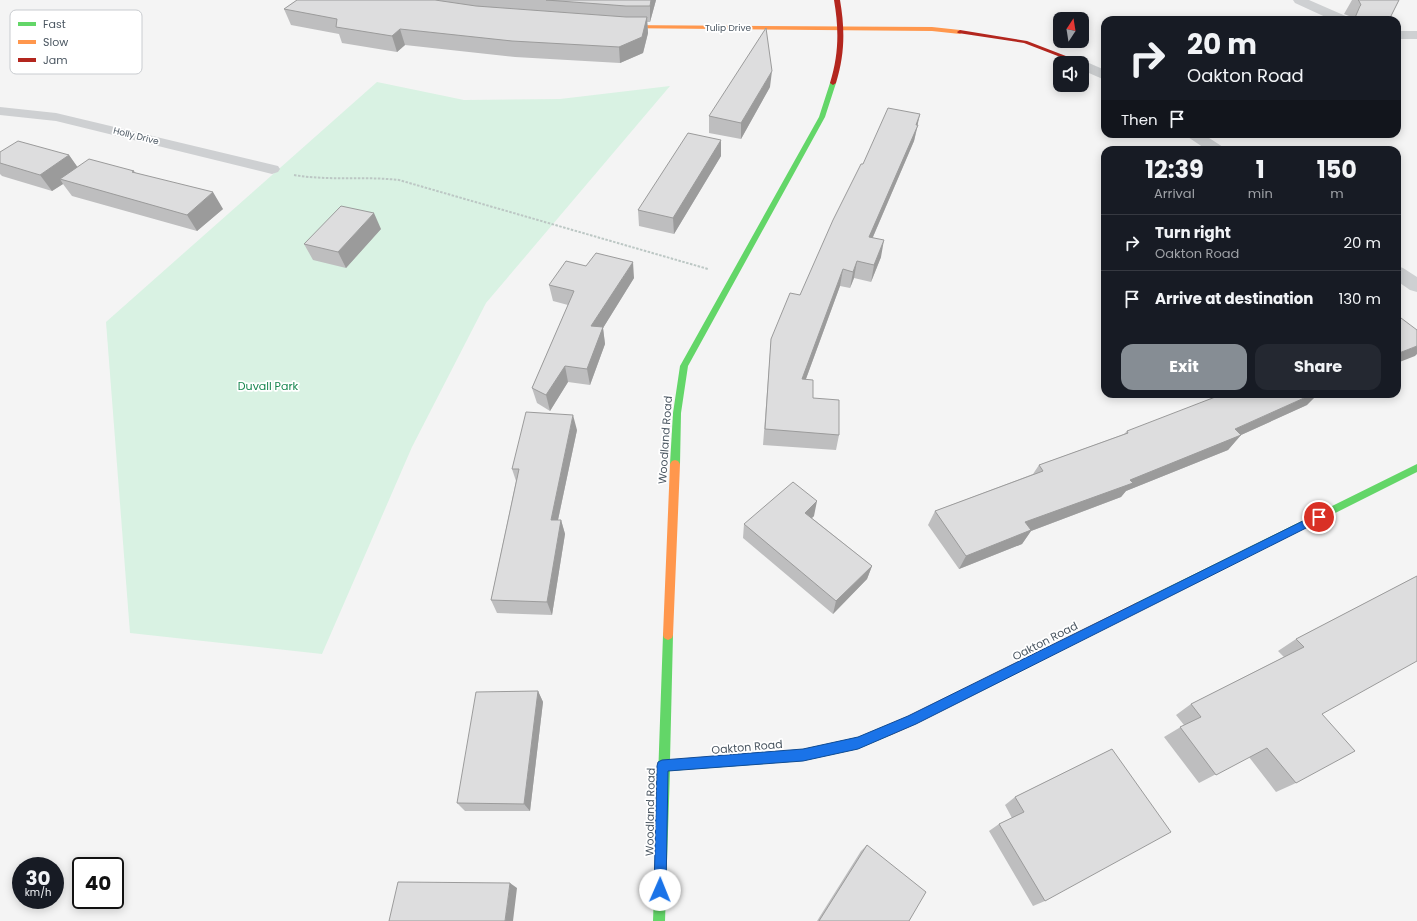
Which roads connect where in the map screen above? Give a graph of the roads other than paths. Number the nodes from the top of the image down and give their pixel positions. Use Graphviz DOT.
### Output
graph roads {
  1 [pos="837,0"];
  2 [pos="1299,0"];
  3 [pos="1334,16"];
  4 [pos="612,26"];
  5 [pos="842,29"];
  6 [pos="1401,35"];
  7 [pos="1417,35"];
  8 [pos="1063,56"];
  9 [pos="1089,67"];
  10 [pos="1101,74"];
  11 [pos="0,111"];
  12 [pos="1199,138"];
  13 [pos="1211,146"];
  14 [pos="272,169"];
  15 [pos="1401,275"];
  16 [pos="1417,286"];
  17 [pos="1417,468"];
  18 [pos="662,766"];
  19 [pos="659,921"];
  1 -- 5 [label="street, Woodland Road"];
  2 -- 3 [label="street"];
  4 -- 5 [label="street, Tulip Drive"];
  5 -- 8 [label="street, Tulip Drive"];
  5 -- 18 [label="street, Woodland Road"];
  6 -- 7 [label="street"];
  9 -- 10 [label="street, Tulip Drive"];
  11 -- 14 [label="street, Holly Drive"];
  12 -- 13 [label="street"];
  15 -- 16 [label="street"];
  17 -- 18 [label="street, Oakton Road"];
  18 -- 19 [label="street, Woodland Road"];
}
